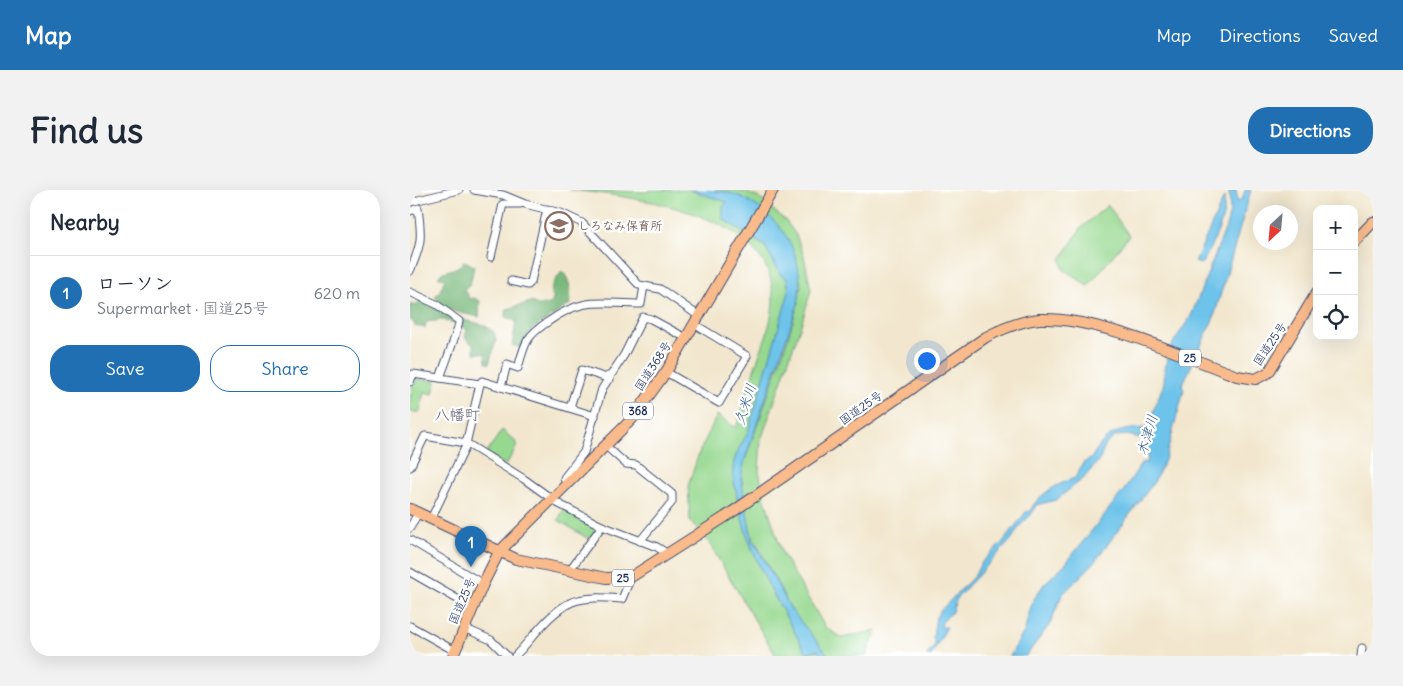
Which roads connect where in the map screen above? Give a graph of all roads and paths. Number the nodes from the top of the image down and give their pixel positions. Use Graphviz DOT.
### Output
graph roads {
  1 [pos="451,190"];
  2 [pos="459,190"];
  3 [pos="474,190"];
  4 [pos="773,190"];
  5 [pos="410,202"];
  6 [pos="525,204"];
  7 [pos="547,209"];
  8 [pos="410,211"];
  9 [pos="1373,222"];
  10 [pos="1358,238"];
  11 [pos="492,257"];
  12 [pos="410,271"];
  13 [pos="511,281"];
  14 [pos="644,286"];
  15 [pos="410,292"];
  16 [pos="1315,295"];
  17 [pos="696,320"];
  18 [pos="686,338"];
  19 [pos="666,372"];
  20 [pos="609,377"];
  21 [pos="440,378"];
  22 [pos="410,382"];
  23 [pos="480,384"];
  24 [pos="501,387"];
  25 [pos="570,407"];
  26 [pos="595,416"];
  27 [pos="466,443"];
  28 [pos="607,447"];
  29 [pos="410,467"];
  30 [pos="567,486"];
  31 [pos="552,500"];
  32 [pos="414,511"];
  33 [pos="431,519"];
  34 [pos="602,526"];
  35 [pos="410,528"];
  36 [pos="410,540"];
  37 [pos="640,541"];
  38 [pos="499,552"];
  39 [pos="668,554"];
  40 [pos="569,571"];
  41 [pos="410,572"];
  42 [pos="631,577"];
  43 [pos="483,584"];
  44 [pos="473,608"];
  45 [pos="410,626"];
  46 [pos="464,628"];
  47 [pos="1362,648"];
  48 [pos="454,654"];
  49 [pos="507,656"];
  50 [pos="515,656"];
  51 [pos="1361,656"];
  1 -- 2 [label="street"];
  1 -- 5 [label="street"];
  3 -- 6 [label="street"];
  4 -- 17 [label="highway, 国道368号 / 368"];
  6 -- 7 [label="street"];
  6 -- 11 [label="street"];
  7 -- 13 [label="street"];
  7 -- 14 [label="street"];
  8 -- 12 [label="street"];
  9 -- 10 [label="highway"];
  14 -- 17 [label="street"];
  14 -- 24 [label="street"];
  15 -- 21 [label="street"];
  16 -- 39 [label="highway, 国道25号 / 25"];
  17 -- 18 [label="highway, 国道368号 / 368"];
  17 -- 19 [label="street"];
  18 -- 19 [label="highway, 国道368号 / 368"];
  18 -- 20 [label="street"];
  19 -- 28 [label="highway, 国道368号 / 368"];
  20 -- 25 [label="street"];
  20 -- 26 [label="street"];
  21 -- 22 [label="street"];
  21 -- 23 [label="street"];
  23 -- 24 [label="street"];
  23 -- 27 [label="street"];
  24 -- 25 [label="street"];
  25 -- 26 [label="street"];
  26 -- 30 [label="street"];
  27 -- 29 [label="street"];
  27 -- 31 [label="street"];
  27 -- 33 [label="street"];
  28 -- 30 [label="highway, 国道368号 / 368"];
  28 -- 37 [label="street"];
  30 -- 31 [label="highway, 国道368号 / 368"];
  31 -- 34 [label="street"];
  31 -- 38 [label="highway, 国道368号 / 368"];
  32 -- 33 [label="highway"];
  32 -- 35 [label="street"];
  33 -- 38 [label="highway"];
  34 -- 37 [label="street"];
  34 -- 40 [label="street"];
  36 -- 43 [label="street"];
  37 -- 39 [label="street"];
  38 -- 40 [label="highway, 国道25号 / 25"];
  38 -- 43 [label="highway, 国道25号"];
  39 -- 42 [label="highway, 国道25号 / 25"];
  40 -- 42 [label="highway, 国道25号 / 25"];
  41 -- 44 [label="street"];
  42 -- 50 [label="street"];
  43 -- 44 [label="highway, 国道25号"];
  44 -- 46 [label="highway, 国道25号"];
  45 -- 48 [label="street"];
  46 -- 48 [label="highway, 国道25号"];
  46 -- 49 [label="street"];
  47 -- 51 [label="street"];
}
